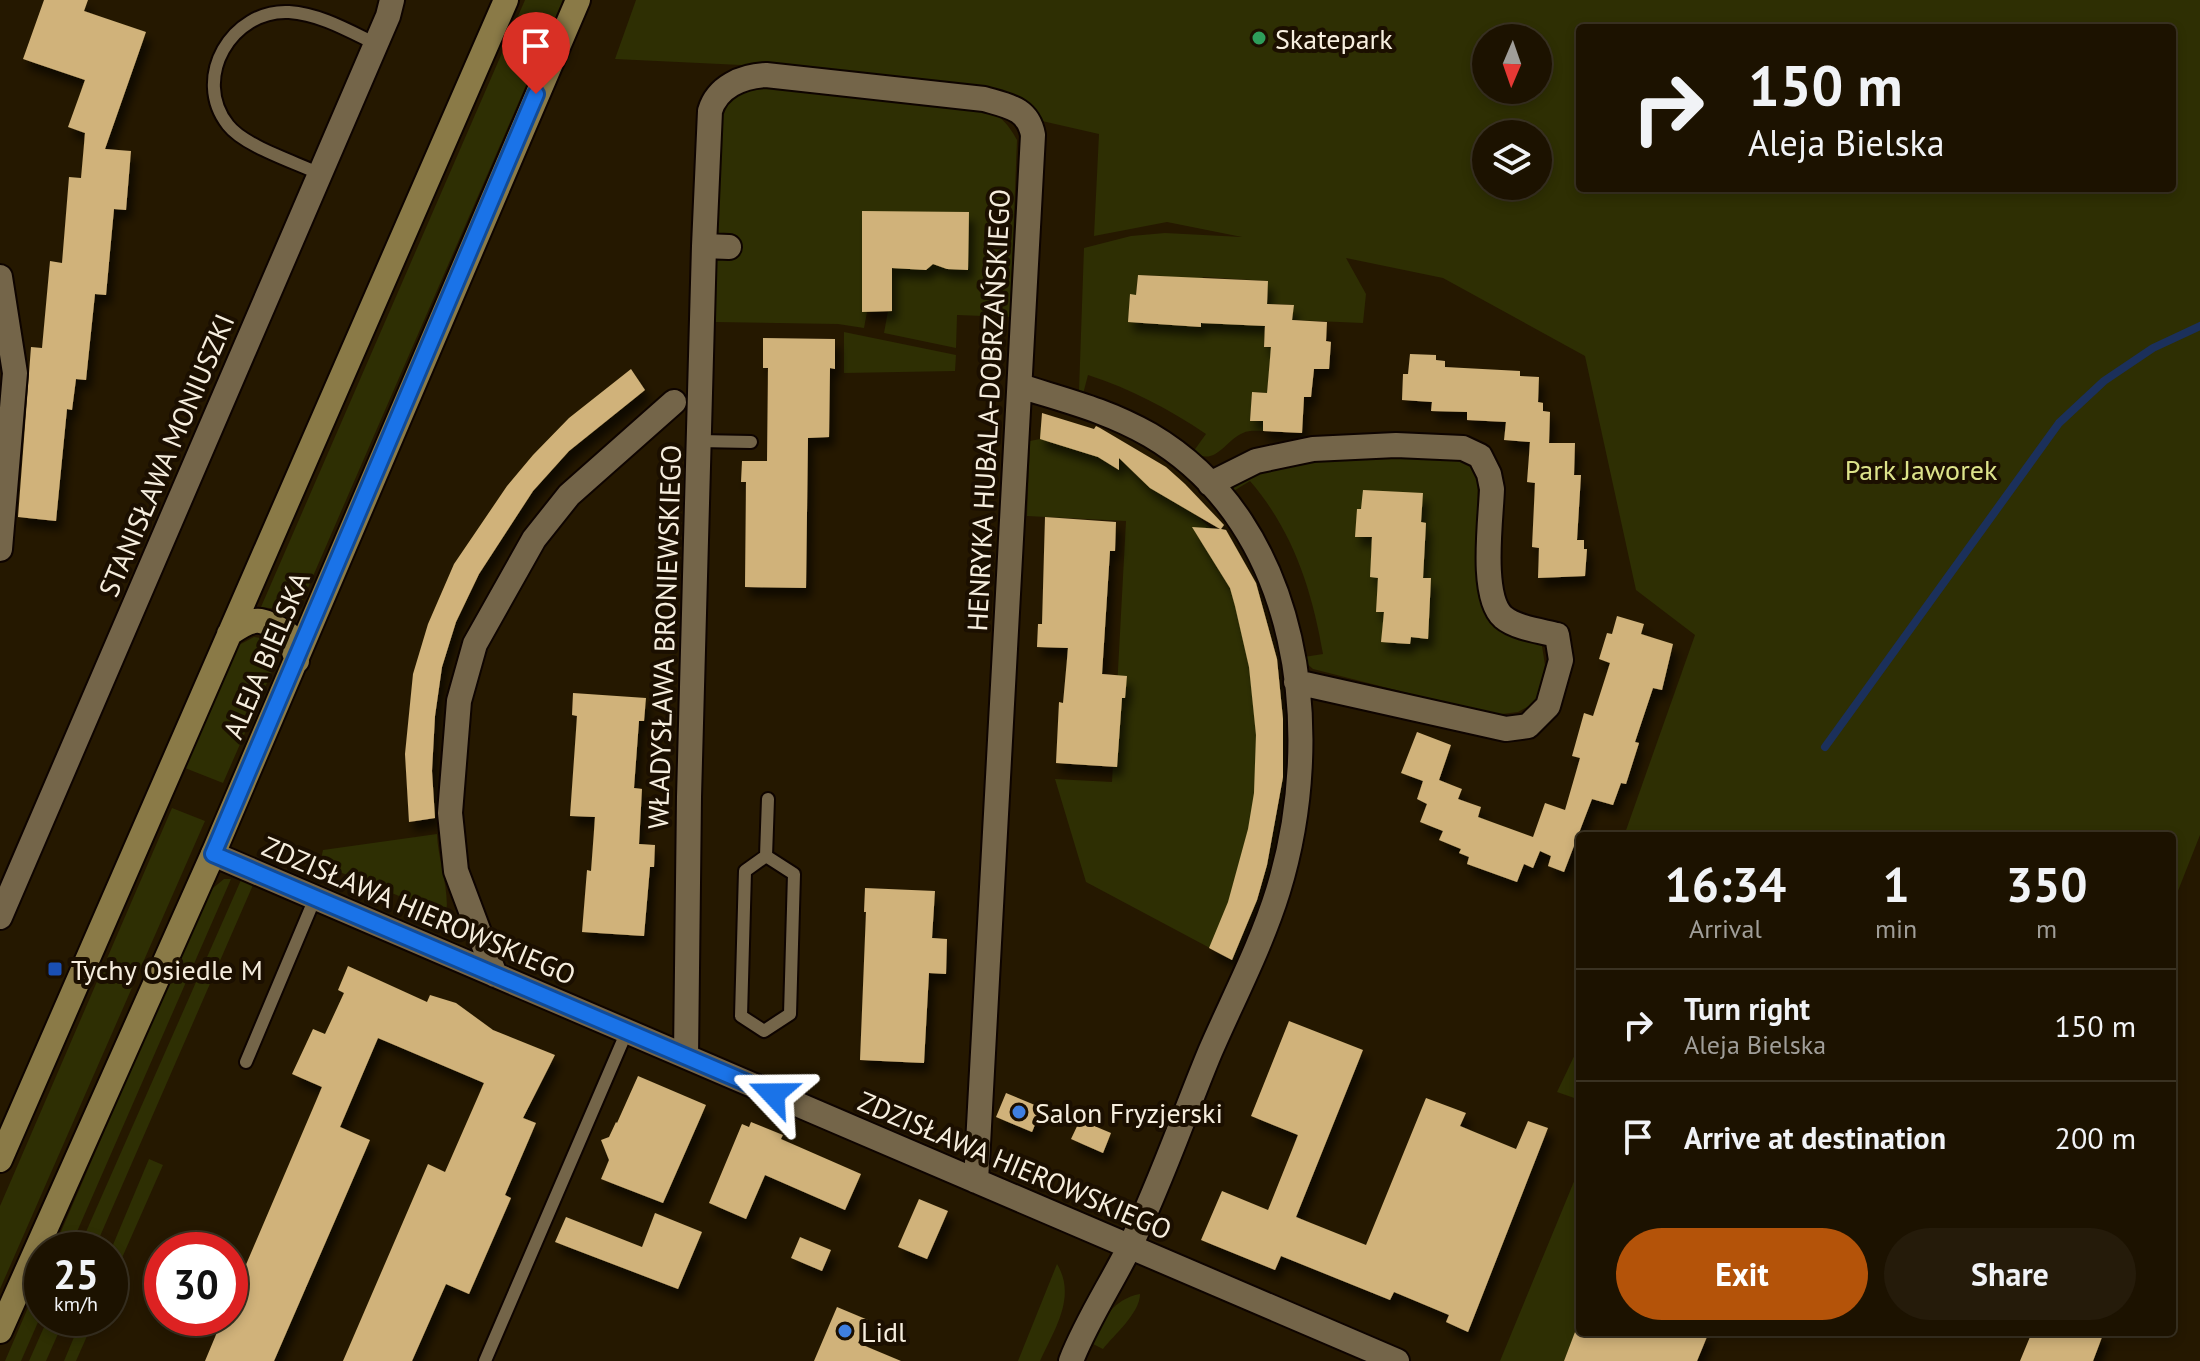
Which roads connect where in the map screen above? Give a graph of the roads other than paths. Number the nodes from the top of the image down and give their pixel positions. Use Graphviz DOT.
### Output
graph roads {
  1 [pos="506,0"];
  2 [pos="578,0"];
  3 [pos="390,8"];
  4 [pos="376,44"];
  5 [pos="320,174"];
  6 [pos="704,246"];
  7 [pos="729,247"];
  8 [pos="0,277"];
  9 [pos="1020,386"];
  10 [pos="674,402"];
  11 [pos="699,441"];
  12 [pos="751,442"];
  13 [pos="1210,484"];
  14 [pos="0,549"];
  15 [pos="229,634"];
  16 [pos="297,661"];
  17 [pos="1296,682"];
  18 [pos="768,799"];
  19 [pos="213,854"];
  20 [pos="766,856"];
  21 [pos="315,898"];
  22 [pos="0,917"];
  23 [pos="495,975"];
  24 [pos="627,1031"];
  25 [pos="686,1056"];
  26 [pos="246,1062"];
  27 [pos="0,1160"];
  28 [pos="976,1181"];
  29 [pos="1130,1246"];
  30 [pos="0,1331"];
  31 [pos="485,1361"];
  32 [pos="1071,1361"];
  33 [pos="1397,1361"];
  1 -- 15 [label="main road, ALEJA BIELSKA"];
  2 -- 16 [label="main road, ALEJA BIELSKA"];
  3 -- 4 [label="street, STANISŁAWA MONIUSZKI"];
  4 -- 5 [label="street, STANISŁAWA MONIUSZKI"];
  4 -- 5 [label="lane"];
  5 -- 22 [label="street, STANISŁAWA MONIUSZKI"];
  6 -- 7 [label="street"];
  6 -- 9 [label="street, HENRYKA HUBALA-DOBRZAŃSKIEGO"];
  6 -- 11 [label="street, WŁADYSŁAWA BRONIEWSKIEGO"];
  8 -- 14 [label="street"];
  9 -- 13 [label="street"];
  9 -- 28 [label="street, HENRYKA HUBALA-DOBRZAŃSKIEGO"];
  10 -- 23 [label="street, WŁADYSŁAWA BRONIEWSKIEGO"];
  11 -- 12 [label="lane"];
  11 -- 25 [label="street, WŁADYSŁAWA BRONIEWSKIEGO"];
  13 -- 17 [label="street"];
  13 -- 17 [label="street"];
  15 -- 16 [label="main road"];
  15 -- 27 [label="main road, ALEJA BIELSKA"];
  16 -- 19 [label="main road, ALEJA BIELSKA"];
  17 -- 29 [label="street"];
  18 -- 20 [label="lane"];
  19 -- 21 [label="street, ZDZISŁAWA HIEROWSKIEGO"];
  19 -- 30 [label="main road, ALEJA BIELSKA"];
  20 -- 20 [label="lane"];
  21 -- 23 [label="street, ZDZISŁAWA HIEROWSKIEGO"];
  21 -- 26 [label="lane"];
  23 -- 24 [label="street, ZDZISŁAWA HIEROWSKIEGO"];
  24 -- 25 [label="street, ZDZISŁAWA HIEROWSKIEGO"];
  24 -- 31 [label="lane"];
  25 -- 28 [label="street, ZDZISŁAWA HIEROWSKIEGO"];
  28 -- 29 [label="street, ZDZISŁAWA HIEROWSKIEGO"];
  29 -- 32 [label="street"];
  29 -- 33 [label="street, ZDZISŁAWA HIEROWSKIEGO"];
}
